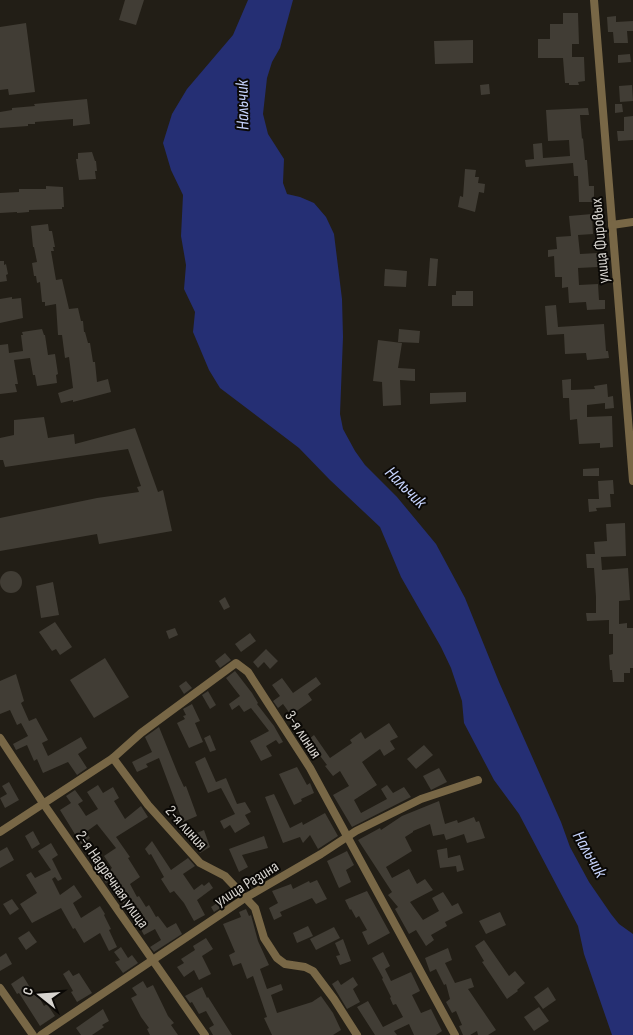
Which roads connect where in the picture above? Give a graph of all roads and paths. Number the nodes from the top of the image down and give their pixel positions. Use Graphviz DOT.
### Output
graph roads {
  1 [pos="594,0"];
  2 [pos="633,222"];
  3 [pos="612,225"];
  4 [pos="633,481"];
  5 [pos="0,738"];
  6 [pos="113,758"];
  7 [pos="478,780"];
  8 [pos="43,803"];
  9 [pos="0,832"];
  10 [pos="347,837"];
  11 [pos="245,898"];
  12 [pos="154,960"];
  13 [pos="0,988"];
  14 [pos="32,1035"];
  15 [pos="41,1035"];
  16 [pos="205,1035"];
  17 [pos="357,1035"];
  18 [pos="456,1035"];
  1 -- 3 [label="street, улица Фировых"];
  2 -- 3 [label="street"];
  3 -- 4 [label="street, улица Фировых"];
  5 -- 8 [label="street, 2-я Надречная улица"];
  6 -- 8 [label="street, 3-я линия"];
  6 -- 10 [label="street, 3-я линия"];
  6 -- 11 [label="street, 2-я линия"];
  7 -- 10 [label="street, улица Разина"];
  8 -- 9 [label="street, 3-я линия"];
  8 -- 12 [label="street, 2-я Надречная улица"];
  10 -- 11 [label="street, улица Разина"];
  10 -- 18 [label="street, 3-я линия"];
  11 -- 12 [label="street, улица Разина"];
  11 -- 17 [label="street, 2-я линия"];
  12 -- 15 [label="street, улица Разина"];
  12 -- 16 [label="street, 2-я Надречная улица"];
  13 -- 14 [label="street"];
}
